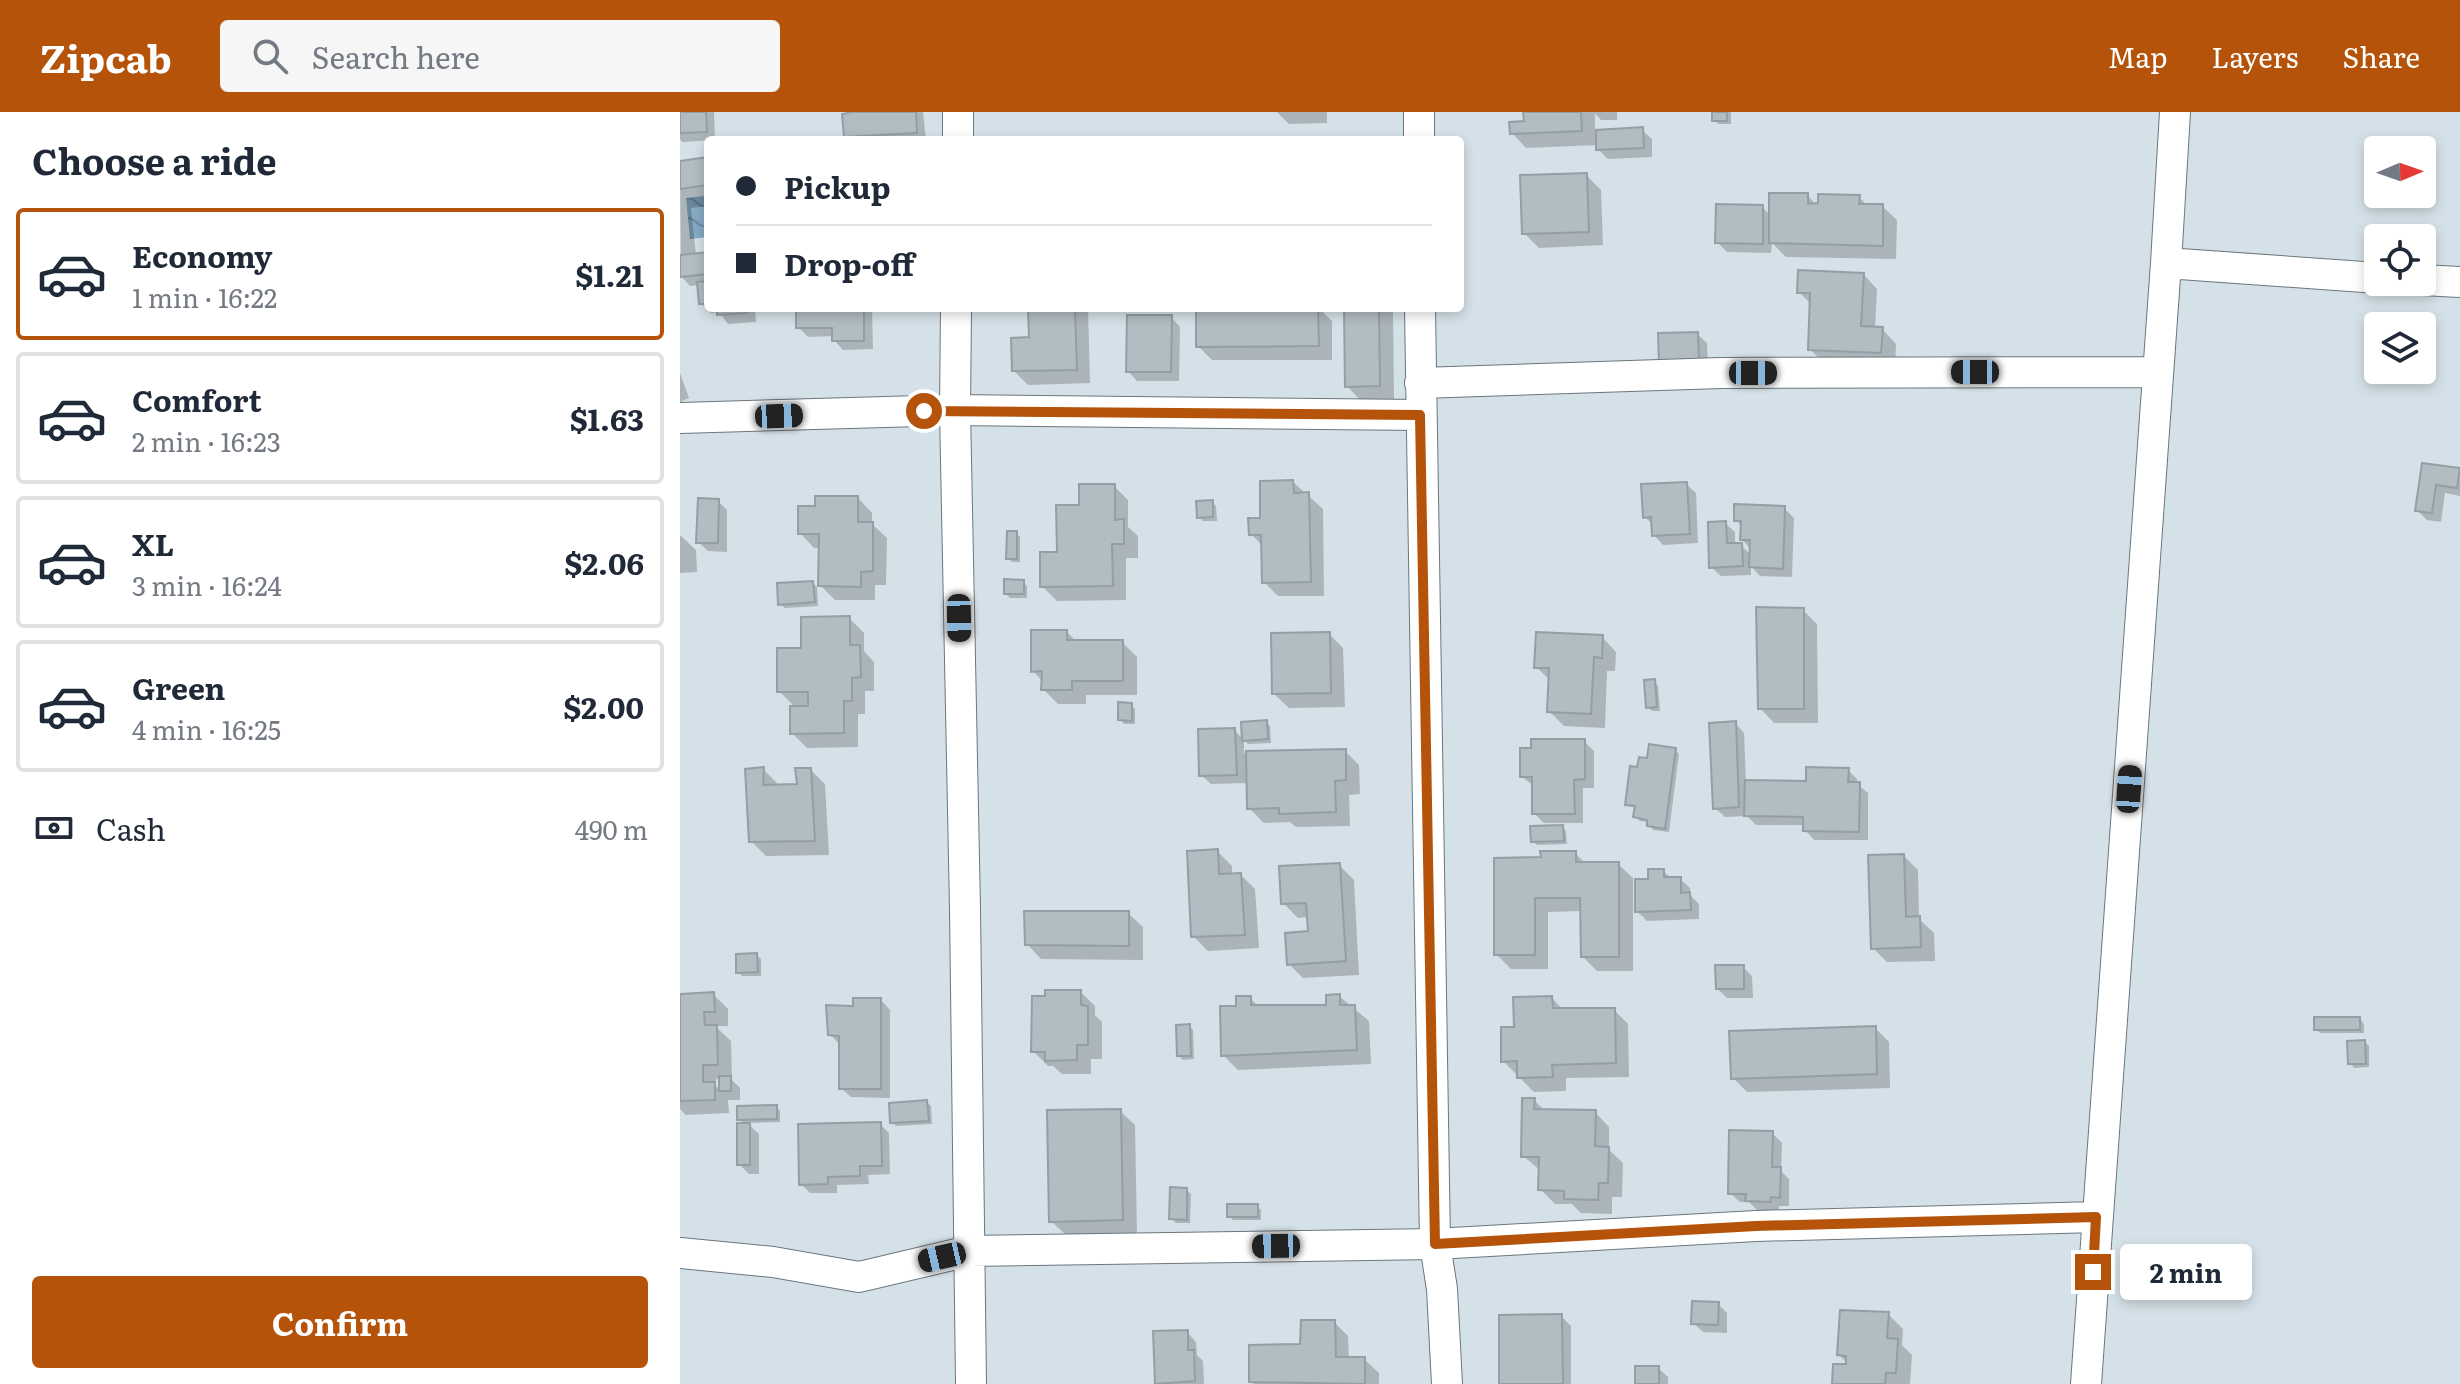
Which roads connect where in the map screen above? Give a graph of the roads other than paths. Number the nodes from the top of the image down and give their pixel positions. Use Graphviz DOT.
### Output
graph roads {
  1 [pos="958,112"];
  2 [pos="1419,112"];
  3 [pos="2175,112"];
  4 [pos="958,136"];
  5 [pos="1419,136"];
  6 [pos="2166,263"];
  7 [pos="2364,277"];
  8 [pos="2436,281"];
  9 [pos="2460,282"];
  10 [pos="956,312"];
  11 [pos="1420,312"];
  12 [pos="2158,372"];
  13 [pos="1420,383"];
  14 [pos="955,410"];
  15 [pos="1420,415"];
  16 [pos="680,418"];
  17 [pos="2096,1217"];
  18 [pos="1435,1244"];
  19 [pos="969,1251"];
  20 [pos="680,1253"];
  21 [pos="971,1384"];
  22 [pos="1447,1384"];
  23 [pos="2086,1384"];
  1 -- 4 [label="street"];
  2 -- 5 [label="street"];
  3 -- 6 [label="street"];
  6 -- 7 [label="street"];
  6 -- 12 [label="street"];
  8 -- 9 [label="street"];
  10 -- 14 [label="street"];
  11 -- 13 [label="street"];
  12 -- 13 [label="street"];
  12 -- 17 [label="street"];
  13 -- 15 [label="street"];
  14 -- 15 [label="street"];
  14 -- 16 [label="street"];
  14 -- 19 [label="street"];
  15 -- 18 [label="street"];
  17 -- 18 [label="street"];
  17 -- 23 [label="street"];
  18 -- 19 [label="street"];
  18 -- 22 [label="street"];
  19 -- 20 [label="street"];
  19 -- 21 [label="street"];
}
